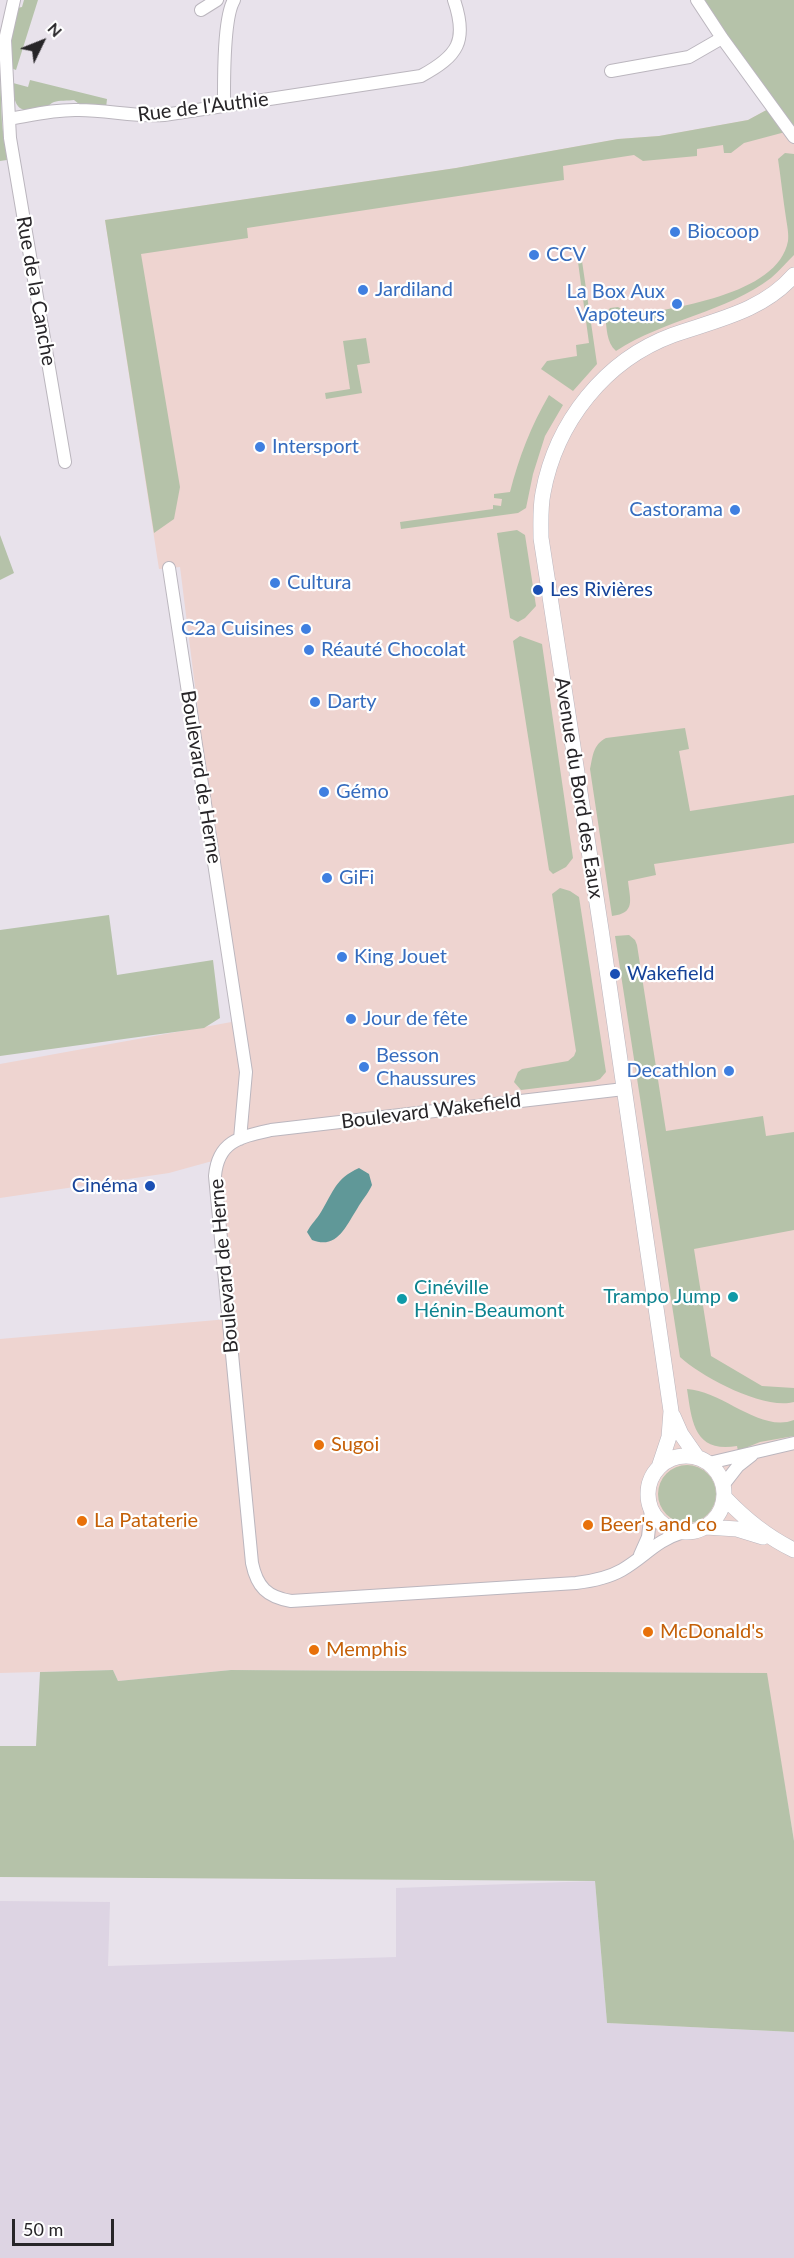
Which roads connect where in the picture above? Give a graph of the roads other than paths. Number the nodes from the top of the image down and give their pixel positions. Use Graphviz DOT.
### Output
graph roads {
  1 [pos="14,0"];
  2 [pos="217,0"];
  3 [pos="454,0"];
  4 [pos="697,0"];
  5 [pos="230,1"];
  6 [pos="201,10"];
  7 [pos="722,38"];
  8 [pos="611,71"];
  9 [pos="224,106"];
  10 [pos="9,119"];
  11 [pos="794,137"];
  12 [pos="794,275"];
  13 [pos="787,285"];
  14 [pos="65,462"];
  15 [pos="169,568"];
  16 [pos="624,1089"];
  17 [pos="240,1139"];
  18 [pos="671,1411"];
  19 [pos="794,1443"];
  20 [pos="758,1451"];
  21 [pos="703,1460"];
  22 [pos="659,1467"];
  23 [pos="724,1491"];
  24 [pos="651,1510"];
  25 [pos="705,1527"];
  26 [pos="683,1532"];
  27 [pos="772,1539"];
  28 [pos="794,1550"];
  29 [pos="640,1557"];
  1 -- 10 [label="street"];
  2 -- 6 [label="street"];
  3 -- 9 [label="street, Rue de l'Authie"];
  4 -- 7 [label="street"];
  5 -- 9 [label="street"];
  7 -- 8 [label="street"];
  7 -- 11 [label="street"];
  9 -- 10 [label="street, Rue de l'Authie"];
  10 -- 14 [label="street, Rue de la Canche"];
  12 -- 13 [label="street, Avenue du Bord des Eaux"];
  13 -- 16 [label="street, Avenue du Bord des Eaux"];
  15 -- 17 [label="street, Boulevard de Herne"];
  16 -- 17 [label="street, Boulevard Wakefield"];
  16 -- 18 [label="street, Avenue du Bord des Eaux"];
  17 -- 29 [label="street, Boulevard de Herne"];
  18 -- 21 [label="street, Avenue du Bord des Eaux"];
  18 -- 22 [label="street, Avenue du Bord des Eaux"];
  19 -- 20 [label="street"];
  20 -- 21 [label="street"];
  20 -- 23 [label="street"];
  21 -- 22 [label="street"];
  21 -- 23 [label="street"];
  22 -- 24 [label="street"];
  23 -- 25 [label="street"];
  23 -- 27 [label="street"];
  24 -- 26 [label="street"];
  24 -- 29 [label="street"];
  25 -- 26 [label="street"];
  25 -- 27 [label="street"];
  26 -- 29 [label="street, Boulevard de Herne"];
  27 -- 28 [label="street"];
}
